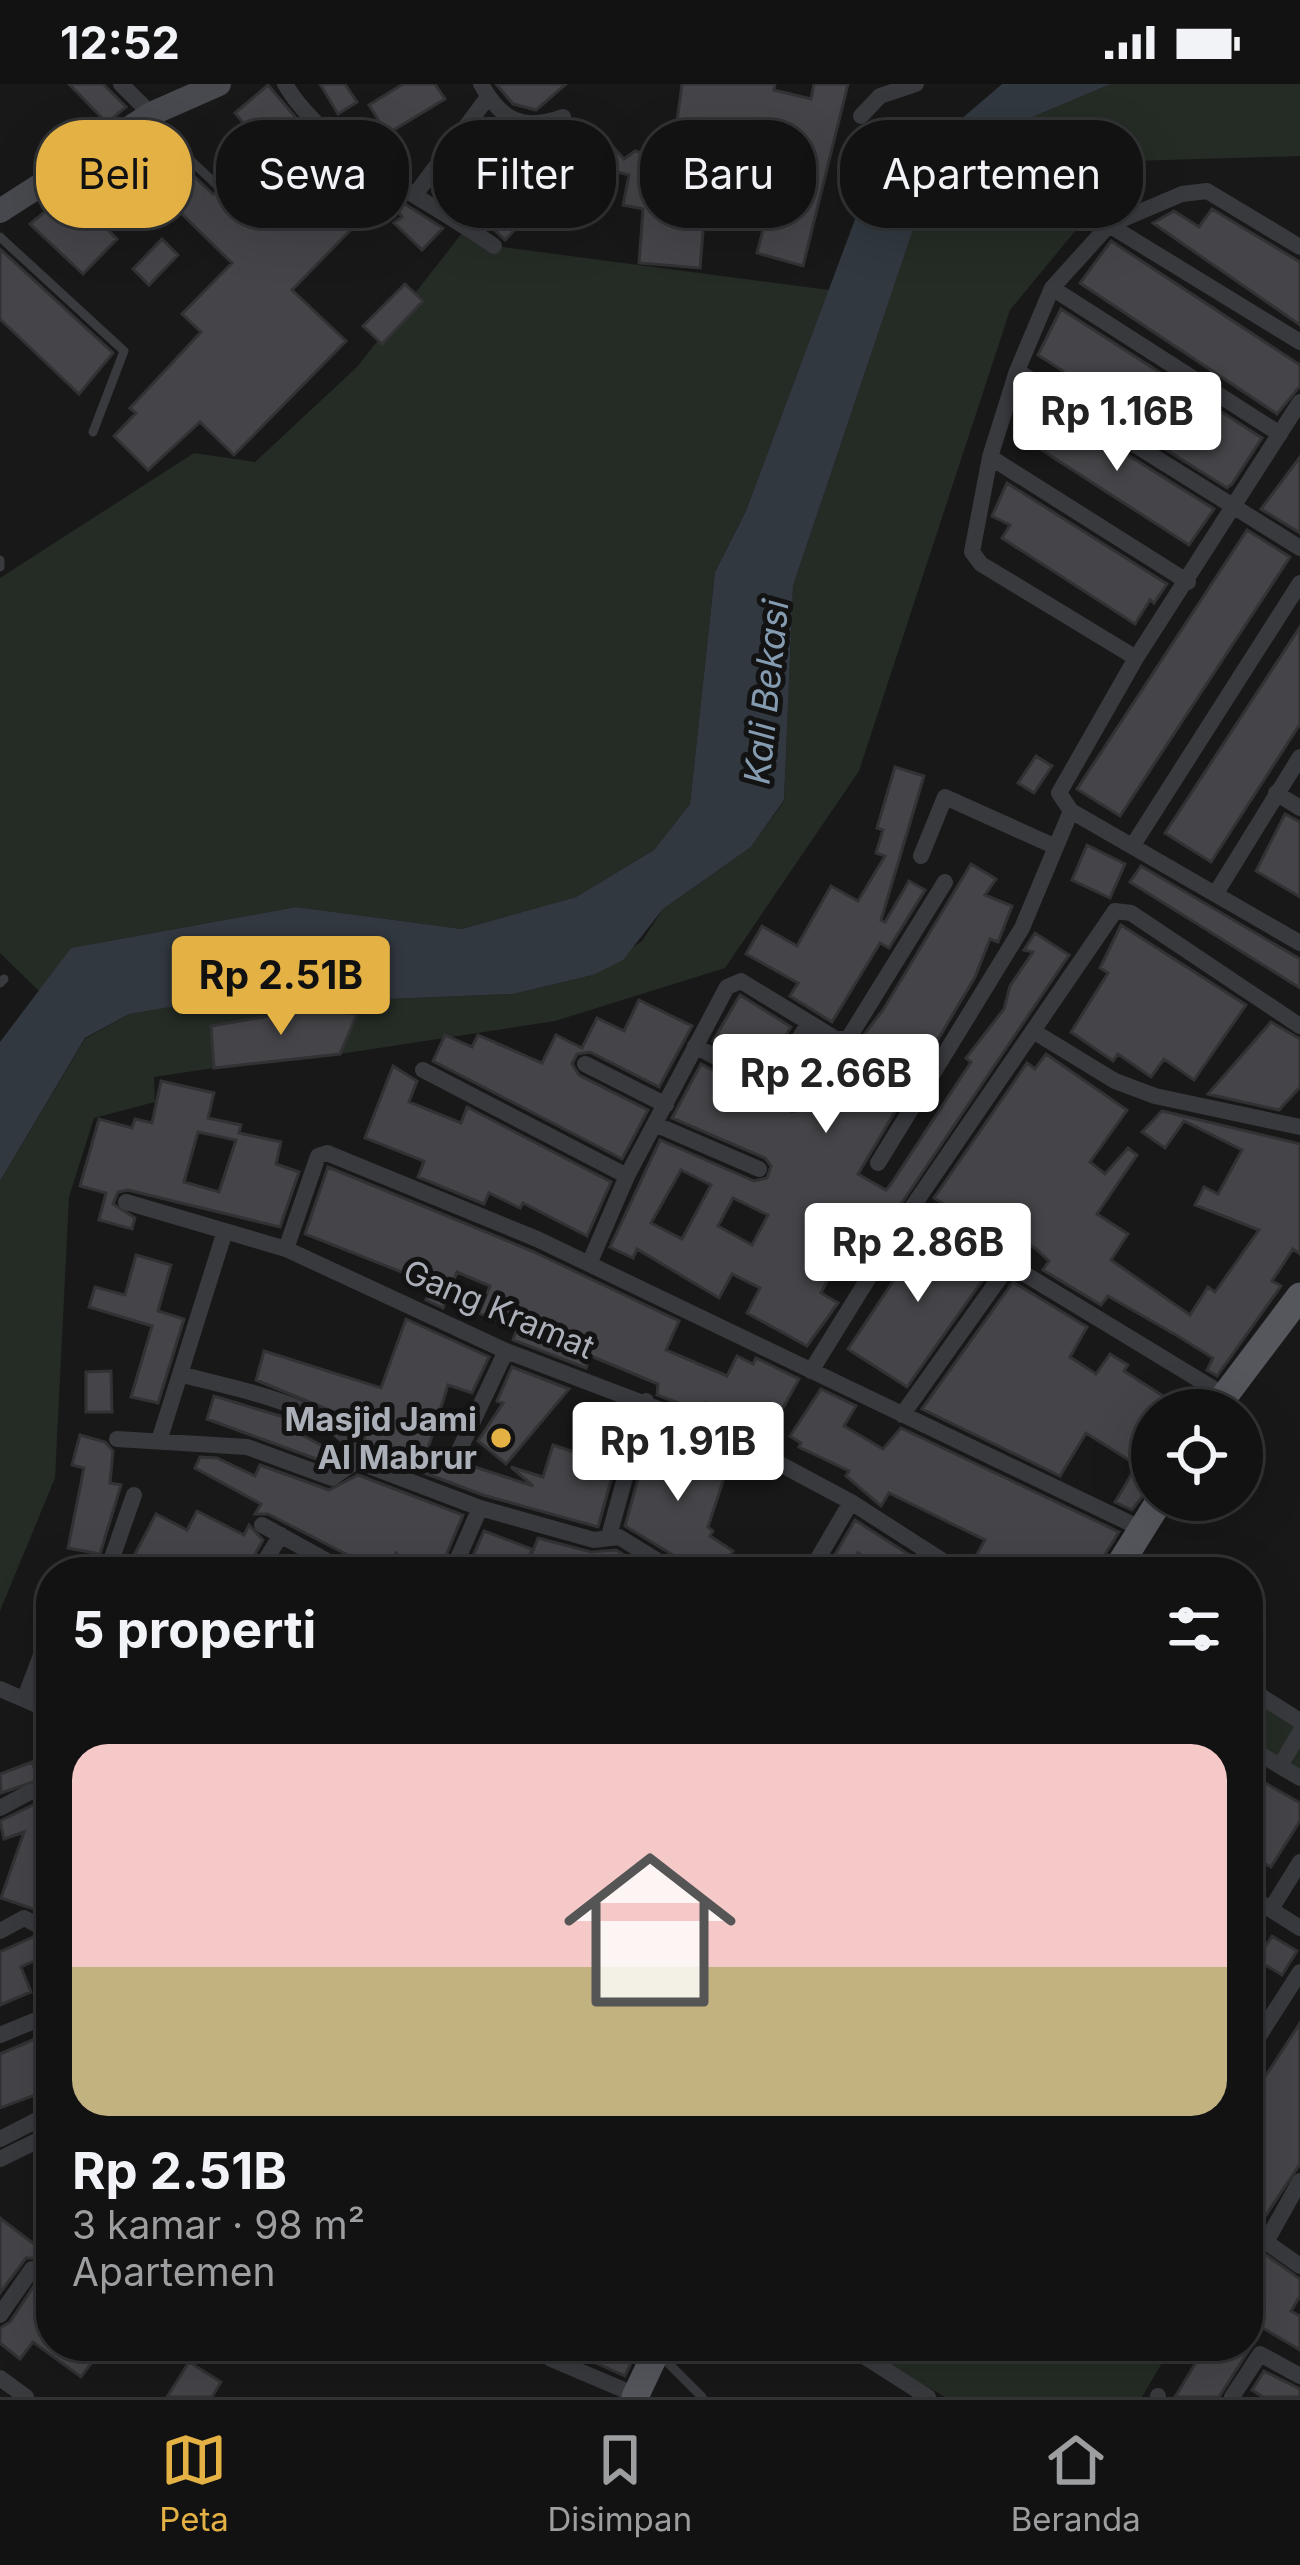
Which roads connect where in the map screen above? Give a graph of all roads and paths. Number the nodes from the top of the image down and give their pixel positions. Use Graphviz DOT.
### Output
graph roads {
  1 [pos="122,84"];
  2 [pos="219,84"];
  3 [pos="285,84"];
  4 [pos="916,84"];
  5 [pos="484,90"];
  6 [pos="152,114"];
  7 [pos="862,116"];
  8 [pos="563,117"];
  9 [pos="216,184"];
  10 [pos="417,192"];
  11 [pos="0,211"];
  12 [pos="1143,211"];
  13 [pos="1106,228"];
  14 [pos="1114,228"];
  15 [pos="0,237"];
  16 [pos="494,246"];
  17 [pos="1300,248"];
  18 [pos="1052,288"];
  19 [pos="1300,342"];
  20 [pos="1017,370"];
  21 [pos="1300,402"];
  22 [pos="93,432"];
  23 [pos="1280,434"];
  24 [pos="990,458"];
  25 [pos="1234,506"];
  26 [pos="1300,548"];
  27 [pos="1188,582"];
  28 [pos="1300,583"];
  29 [pos="1136,658"];
  30 [pos="1300,757"];
  31 [pos="1276,793"];
  32 [pos="1300,808"];
  33 [pos="1071,811"];
  34 [pos="1133,845"];
  35 [pos="1056,848"];
  36 [pos="921,856"];
  37 [pos="945,882"];
  38 [pos="1216,893"];
  39 [pos="1300,943"];
  40 [pos="809,1024"];
  41 [pos="1300,1026"];
  42 [pos="1033,1031"];
  43 [pos="695,1046"];
  44 [pos="585,1064"];
  45 [pos="423,1070"];
  46 [pos="769,1086"];
  47 [pos="798,1101"];
  48 [pos="666,1105"];
  49 [pos="657,1124"];
  50 [pos="1300,1127"];
  51 [pos="878,1163"];
  52 [pos="759,1168"];
  53 [pos="627,1175"];
  54 [pos="126,1202"];
  55 [pos="913,1206"];
  56 [pos="225,1231"];
  57 [pos="286,1250"];
  58 [pos="1011,1262"];
  59 [pos="589,1264"];
  60 [pos="1300,1296"];
  61 [pos="506,1351"];
  62 [pos="811,1371"];
  63 [pos="180,1374"];
  64 [pos="1200,1389"];
  65 [pos="1229,1389"];
  66 [pos="646,1401"];
  67 [pos="902,1415"];
  68 [pos="116,1439"];
  69 [pos="159,1441"];
  70 [pos="457,1454"];
  71 [pos="362,1462"];
  72 [pos="134,1495"];
  73 [pos="851,1502"];
  74 [pos="480,1508"];
  75 [pos="1147,1521"];
  76 [pos="262,1525"];
  77 [pos="1142,1529"];
  78 [pos="280,1535"];
  79 [pos="609,1536"];
  80 [pos="112,1557"];
  81 [pos="267,1557"];
  82 [pos="319,1557"];
  83 [pos="459,1557"];
  84 [pos="653,1557"];
  85 [pos="819,1557"];
  86 [pos="937,1557"];
  87 [pos="1124,1557"];
  88 [pos="36,1668"];
  89 [pos="0,1689"];
  90 [pos="25,1697"];
  91 [pos="1263,1698"];
  92 [pos="36,1703"];
  93 [pos="1300,1721"];
  94 [pos="1300,1732"];
  95 [pos="1263,1756"];
  96 [pos="1280,1766"];
  97 [pos="1300,1778"];
  98 [pos="36,1792"];
  99 [pos="0,1808"];
  100 [pos="1300,1862"];
  101 [pos="1263,1905"];
  102 [pos="1271,1910"];
  103 [pos="36,1924"];
  104 [pos="1300,1928"];
  105 [pos="0,1931"];
  106 [pos="1300,1972"];
  107 [pos="36,2020"];
  108 [pos="1263,2030"];
  109 [pos="0,2036"];
  110 [pos="36,2121"];
  111 [pos="0,2139"];
  112 [pos="36,2141"];
  113 [pos="0,2159"];
  114 [pos="1300,2181"];
  115 [pos="1300,2266"];
  116 [pos="32,2270"];
  117 [pos="0,2314"];
  118 [pos="1263,2356"];
  119 [pos="556,2361"];
  120 [pos="652,2361"];
  121 [pos="669,2361"];
  122 [pos="872,2361"];
  123 [pos="1255,2361"];
  124 [pos="1300,2376"];
  125 [pos="0,2378"];
  126 [pos="635,2396"];
  127 [pos="26,2397"];
  128 [pos="702,2397"];
  129 [pos="928,2397"];
  130 [pos="1232,2397"];
  1 -- 6 [label="street"];
  2 -- 6 [label="street"];
  3 -- 10 [label="street"];
  4 -- 7 [label="street"];
  5 -- 8 [label="street"];
  5 -- 10 [label="street"];
  6 -- 9 [label="lane"];
  6 -- 11 [label="street"];
  10 -- 16 [label="street"];
  12 -- 17 [label="street"];
  13 -- 18 [label="street"];
  14 -- 19 [label="street"];
  15 -- 22 [label="lane"];
  18 -- 20 [label="street"];
  18 -- 23 [label="street"];
  20 -- 24 [label="street"];
  20 -- 25 [label="street"];
  21 -- 23 [label="street"];
  23 -- 25 [label="street"];
  24 -- 27 [label="street"];
  24 -- 29 [label="street"];
  25 -- 26 [label="street"];
  25 -- 27 [label="street"];
  27 -- 29 [label="street"];
  28 -- 34 [label="street"];
  29 -- 33 [label="street"];
  30 -- 31 [label="street"];
  31 -- 32 [label="street"];
  31 -- 38 [label="street"];
  33 -- 34 [label="street"];
  33 -- 35 [label="street"];
  34 -- 38 [label="street"];
  35 -- 36 [label="street"];
  35 -- 51 [label="street"];
  37 -- 40 [label="street"];
  38 -- 39 [label="street"];
  40 -- 43 [label="street"];
  40 -- 46 [label="street"];
  41 -- 42 [label="street"];
  42 -- 50 [label="street"];
  42 -- 55 [label="street"];
  43 -- 46 [label="street"];
  43 -- 48 [label="street"];
  44 -- 48 [label="street"];
  45 -- 53 [label="street"];
  46 -- 47 [label="street"];
  48 -- 49 [label="street"];
  49 -- 52 [label="street"];
  49 -- 53 [label="street"];
  53 -- 59 [label="street"];
  54 -- 56 [label="street, Gang Kramat"];
  55 -- 58 [label="street"];
  55 -- 62 [label="street"];
  56 -- 57 [label="street, Gang Kramat"];
  56 -- 63 [label="street"];
  57 -- 59 [label="street"];
  57 -- 61 [label="street, Gang Kramat"];
  58 -- 64 [label="street"];
  58 -- 67 [label="street"];
  59 -- 62 [label="street"];
  60 -- 65 [label="main road"];
  61 -- 66 [label="street, Gang Kramat"];
  61 -- 70 [label="street"];
  62 -- 67 [label="street"];
  63 -- 69 [label="street"];
  63 -- 71 [label="street"];
  66 -- 73 [label="street, Gang Kramat"];
  66 -- 79 [label="street"];
  67 -- 77 [label="street"];
  68 -- 69 [label="street"];
  69 -- 71 [label="street"];
  71 -- 74 [label="street"];
  72 -- 80 [label="street"];
  73 -- 85 [label="street"];
  73 -- 86 [label="street, Gang Kramat"];
  74 -- 79 [label="street"];
  74 -- 83 [label="street"];
  75 -- 77 [label="main road"];
  76 -- 78 [label="street"];
  77 -- 87 [label="main road"];
  78 -- 81 [label="street"];
  78 -- 82 [label="street"];
  79 -- 84 [label="street"];
  88 -- 90 [label="street"];
  89 -- 90 [label="street"];
  90 -- 92 [label="street"];
  91 -- 93 [label="street"];
  94 -- 96 [label="street"];
  95 -- 96 [label="street"];
  96 -- 97 [label="street"];
  98 -- 99 [label="street"];
  100 -- 102 [label="street"];
  101 -- 102 [label="street"];
  102 -- 104 [label="street"];
  103 -- 105 [label="street"];
  106 -- 108 [label="street"];
  107 -- 109 [label="street"];
  110 -- 111 [label="street"];
  112 -- 113 [label="street"];
  114 -- 115 [label="street"];
  116 -- 117 [label="street"];
  118 -- 124 [label="street"];
  119 -- 126 [label="street"];
  120 -- 126 [label="main road"];
  121 -- 128 [label="lane"];
  122 -- 129 [label="street"];
  123 -- 130 [label="street"];
  125 -- 127 [label="street"];
}
